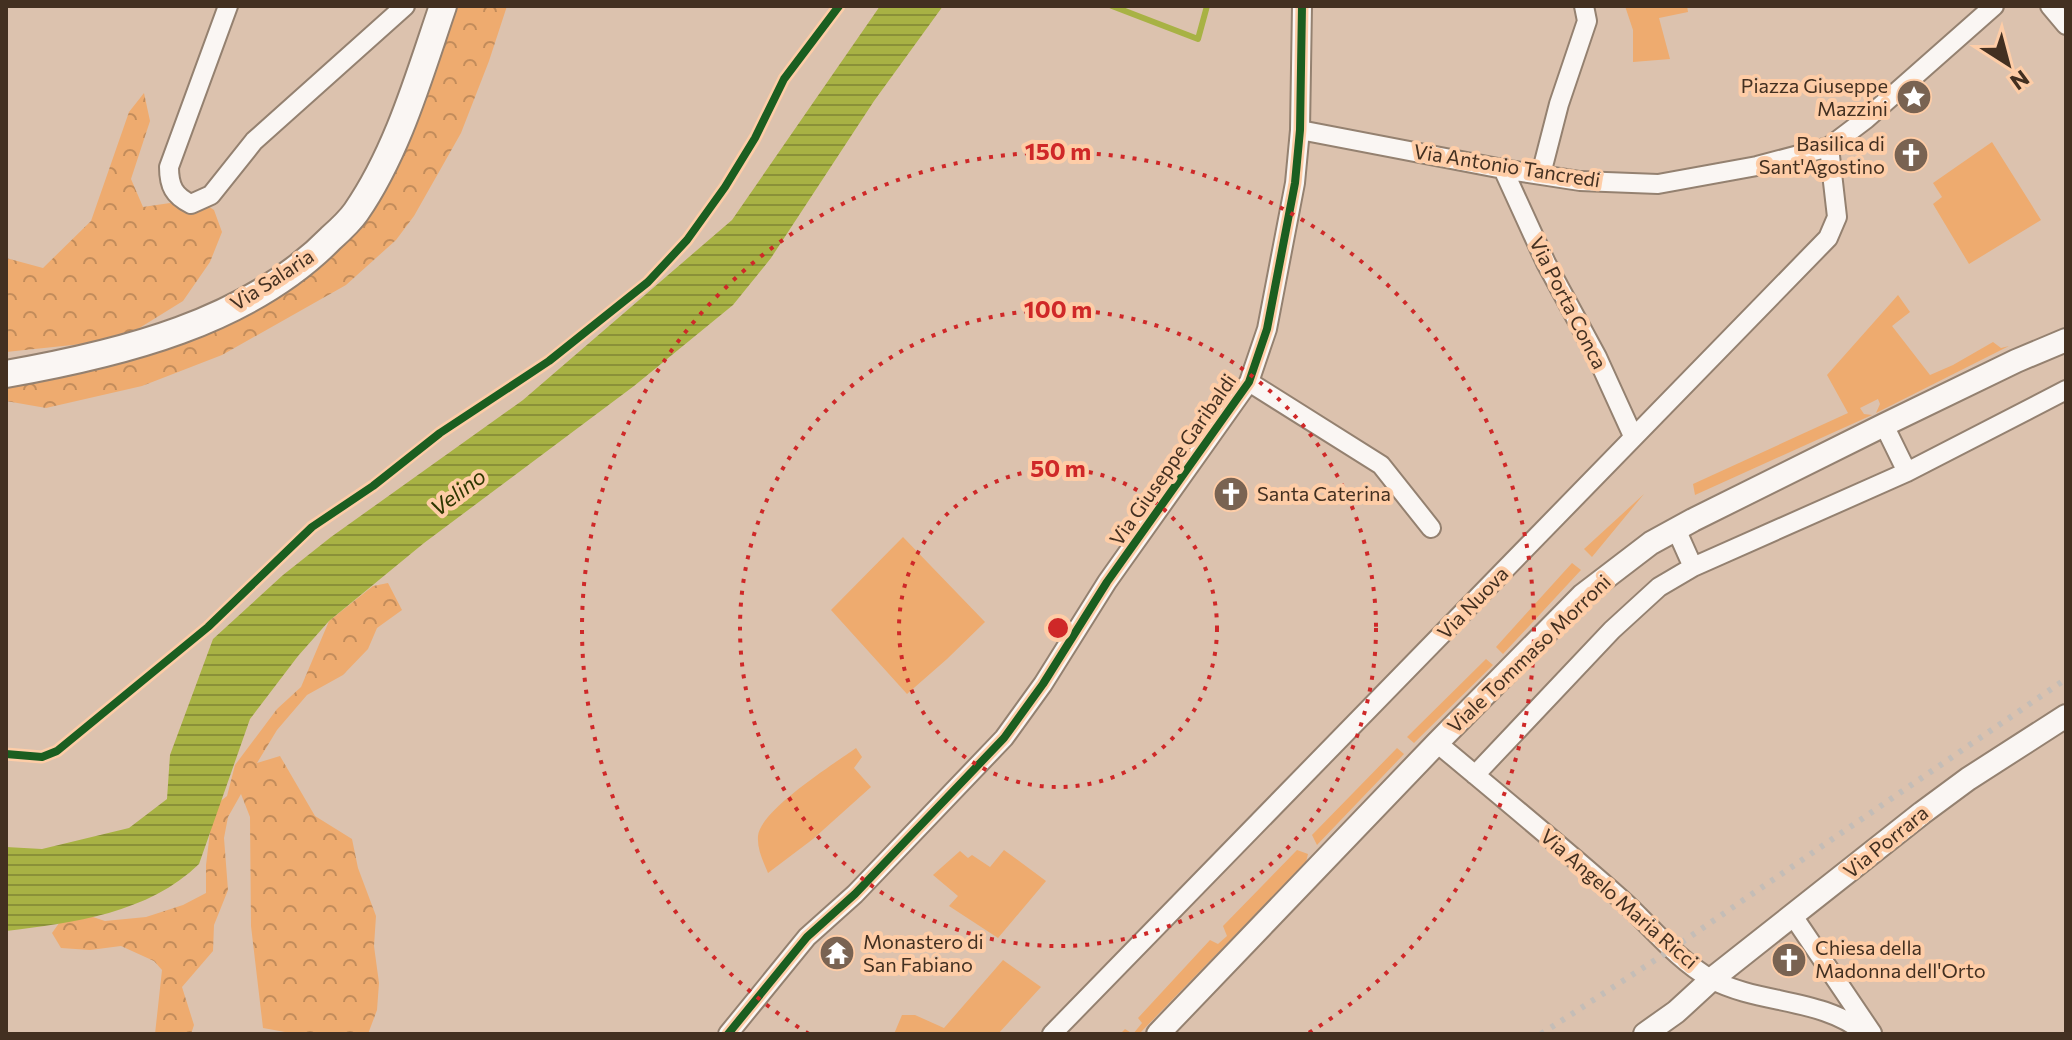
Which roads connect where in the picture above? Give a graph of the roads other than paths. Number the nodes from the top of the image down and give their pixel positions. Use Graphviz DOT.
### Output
graph roads {
  1 [pos="228,6"];
  2 [pos="405,6"];
  3 [pos="443,6"];
  4 [pos="1302,6"];
  5 [pos="1584,6"];
  6 [pos="1994,6"];
  7 [pos="2050,6"];
  8 [pos="2066,25"];
  9 [pos="1300,130"];
  10 [pos="1829,147"];
  11 [pos="1503,169"];
  12 [pos="1541,174"];
  13 [pos="2066,340"];
  14 [pos="6,374"];
  15 [pos="1249,382"];
  16 [pos="2066,390"];
  17 [pos="1884,425"];
  18 [pos="1633,436"];
  19 [pos="1907,472"];
  20 [pos="1431,528"];
  21 [pos="1676,529"];
  22 [pos="1693,567"];
  23 [pos="2066,716"];
  24 [pos="1437,743"];
  25 [pos="1475,775"];
  26 [pos="1793,916"];
  27 [pos="1712,979"];
  28 [pos="728,1034"];
  29 [pos="1052,1034"];
  30 [pos="1158,1034"];
  31 [pos="1645,1034"];
  32 [pos="1866,1034"];
  33 [pos="1873,1034"];
  1 -- 2 [label="street"];
  3 -- 14 [label="main road, Via Salaria"];
  4 -- 9 [label="street, Via Giuseppe Garibaldi"];
  5 -- 12 [label="street"];
  6 -- 10 [label="street, Via Antonio Tancredi"];
  7 -- 8 [label="street"];
  9 -- 11 [label="street, Via Antonio Tancredi"];
  9 -- 15 [label="street, Via Giuseppe Garibaldi"];
  10 -- 12 [label="street, Via Antonio Tancredi"];
  10 -- 18 [label="street, Via Nuova"];
  11 -- 12 [label="street, Via Antonio Tancredi"];
  11 -- 18 [label="street, Via Porta Conca"];
  13 -- 17 [label="street, Viale Tommaso Morroni"];
  15 -- 20 [label="street"];
  15 -- 28 [label="street, Via Giuseppe Garibaldi"];
  16 -- 19 [label="street"];
  17 -- 19 [label="street"];
  17 -- 21 [label="street, Viale Tommaso Morroni"];
  18 -- 29 [label="street, Via Nuova"];
  19 -- 22 [label="street"];
  21 -- 22 [label="street"];
  21 -- 24 [label="street, Viale Tommaso Morroni"];
  22 -- 25 [label="street"];
  23 -- 26 [label="street, Via Porrara"];
  24 -- 25 [label="street, Via Angelo Maria Ricci"];
  24 -- 30 [label="street, Viale Tommaso Morroni"];
  25 -- 27 [label="street, Via Angelo Maria Ricci"];
  26 -- 27 [label="street, Via Porrara"];
  26 -- 33 [label="street"];
  27 -- 31 [label="street, Via Porrara"];
  27 -- 32 [label="street, Via Angelo Maria Ricci"];
}
